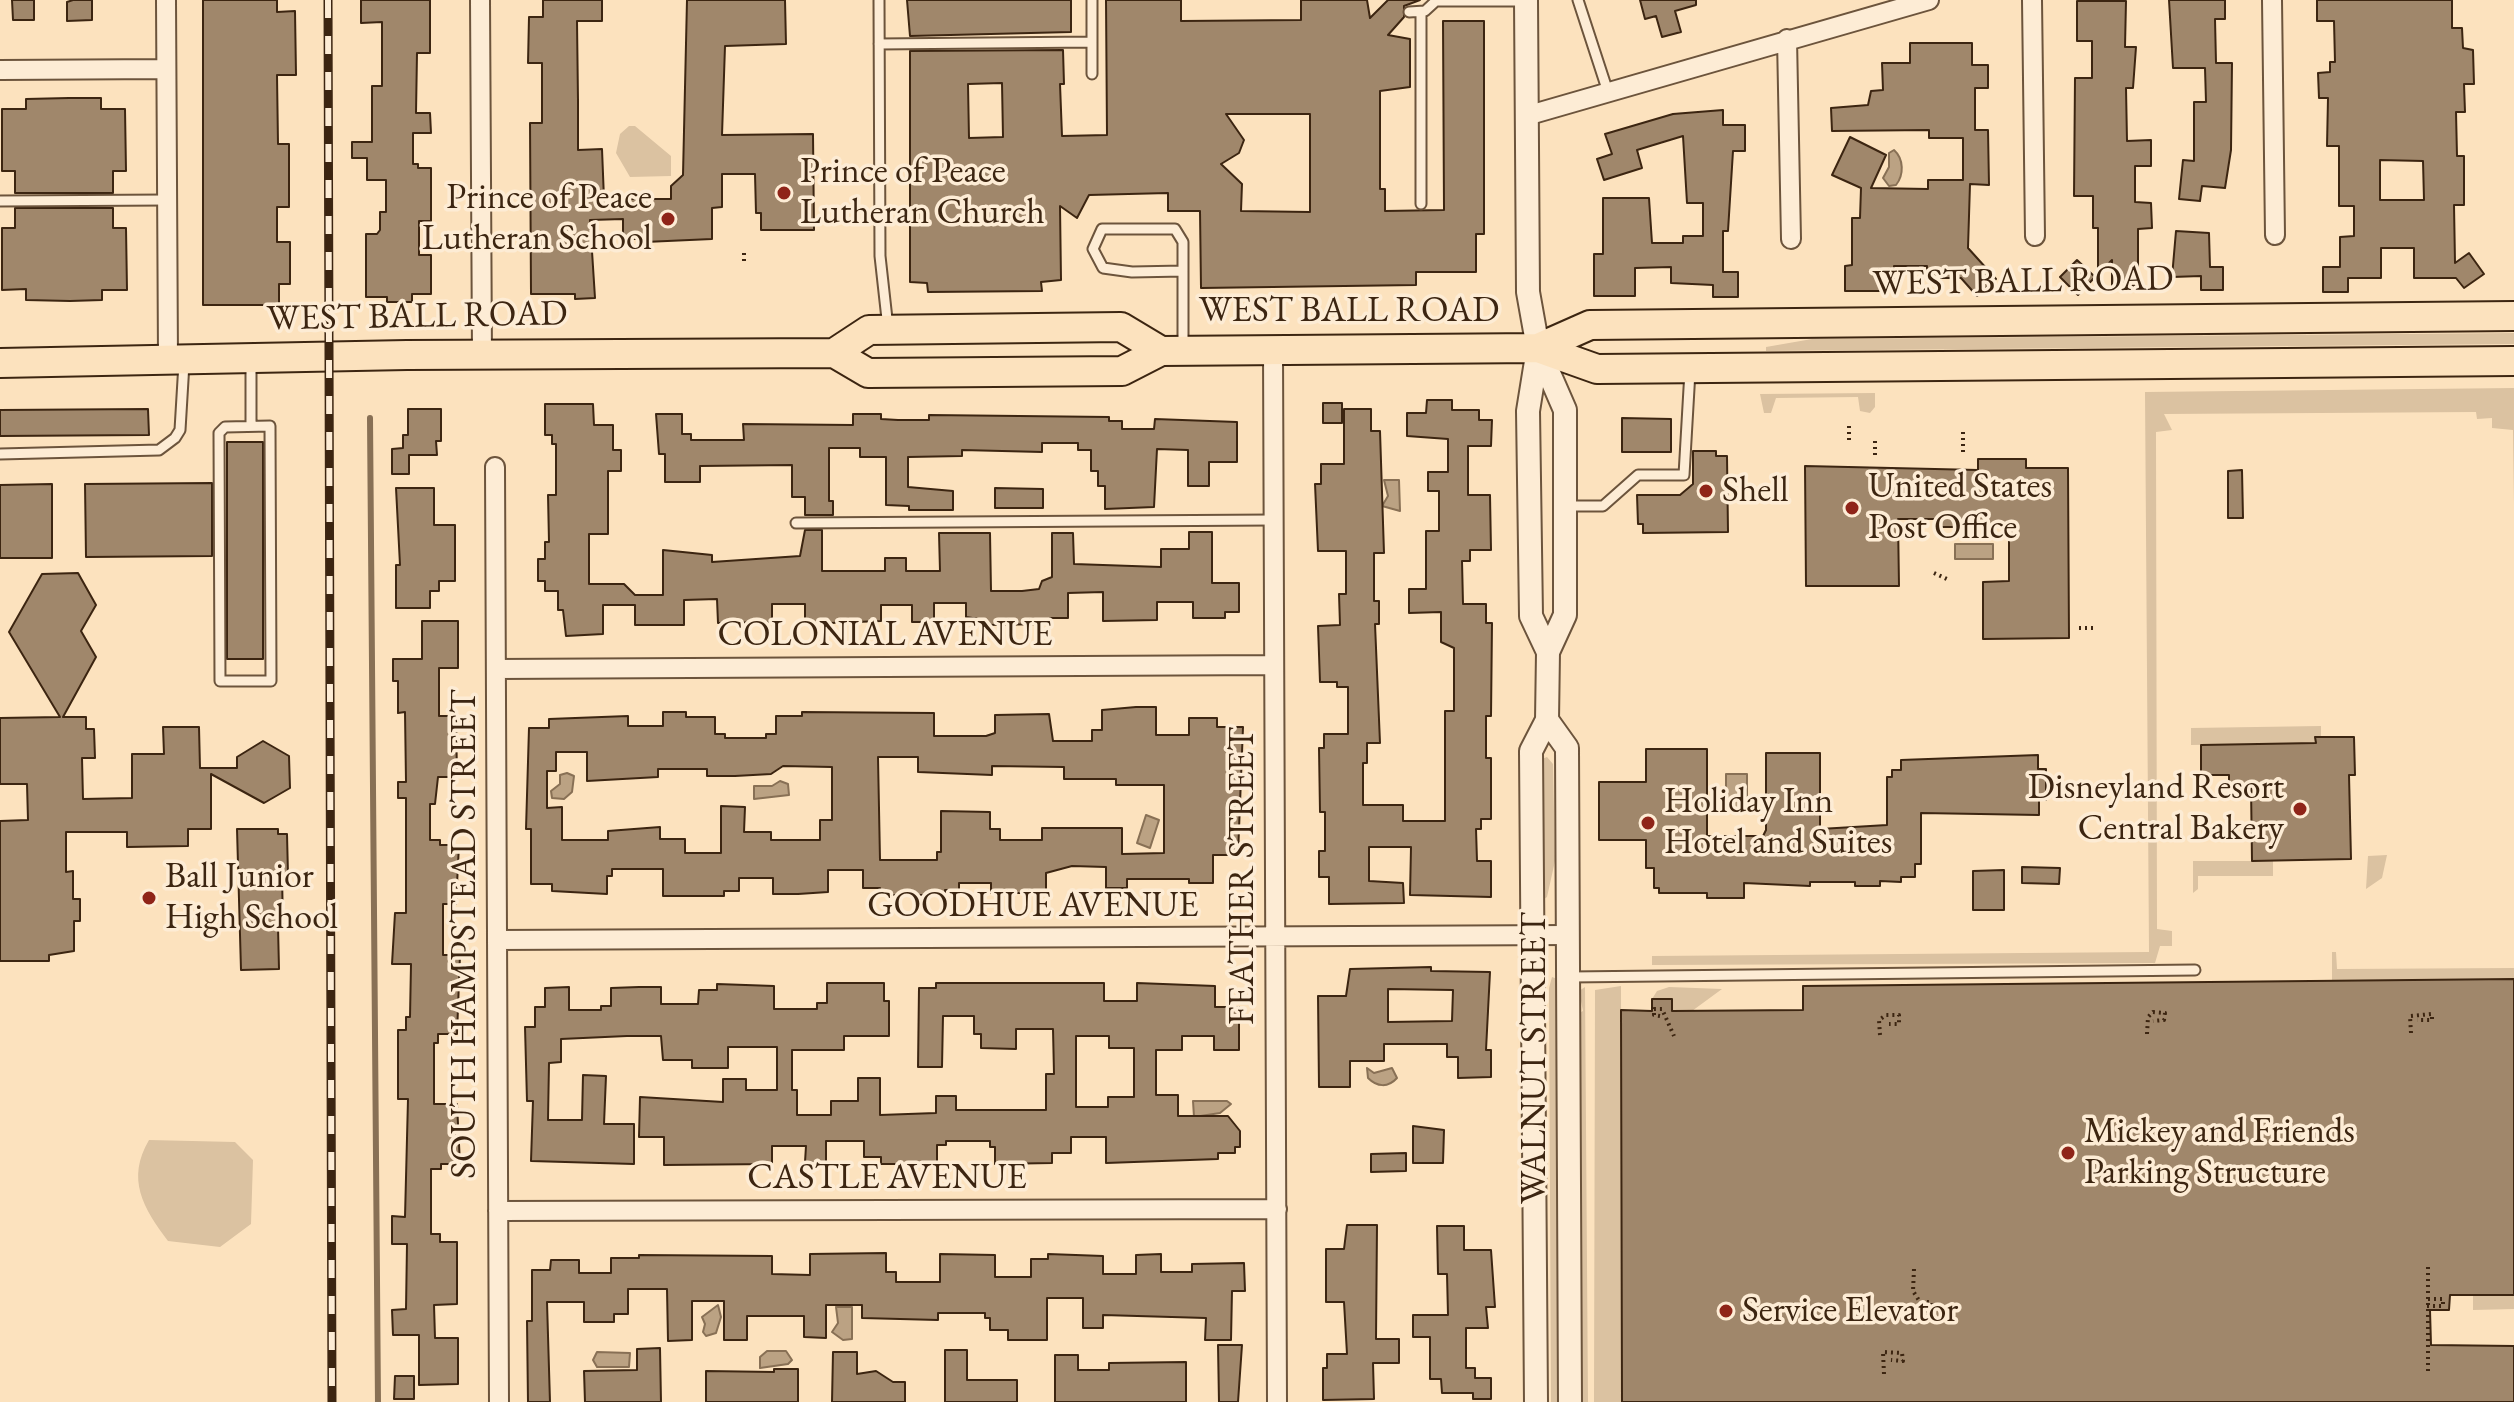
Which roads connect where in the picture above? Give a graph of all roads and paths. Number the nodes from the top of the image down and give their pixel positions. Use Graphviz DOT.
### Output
graph roads {
  1 [pos="166,0"];
  2 [pos="480,0"];
  3 [pos="879,0"];
  4 [pos="1092,0"];
  5 [pos="1437,0"];
  6 [pos="1529,0"];
  7 [pos="1578,0"];
  8 [pos="1929,0"];
  9 [pos="2032,0"];
  10 [pos="2272,0"];
  11 [pos="1409,12"];
  12 [pos="1421,12"];
  13 [pos="1787,39"];
  14 [pos="1092,42"];
  15 [pos="879,44"];
  16 [pos="166,69"];
  17 [pos="0,70"];
  18 [pos="1092,74"];
  19 [pos="1608,92"];
  20 [pos="1526,116"];
  21 [pos="167,200"];
  22 [pos="0,201"];
  23 [pos="1421,204"];
  24 [pos="2275,235"];
  25 [pos="2035,236"];
  26 [pos="1791,239"];
  27 [pos="744,253"];
  28 [pos="744,263"];
  29 [pos="1183,271"];
  30 [pos="2514,316"];
  31 [pos="888,330"];
  32 [pos="1538,348"];
  33 [pos="1172,350"];
  34 [pos="1273,350"];
  35 [pos="834,353"];
  36 [pos="482,355"];
  37 [pos="251,357"];
  38 [pos="176,358"];
  39 [pos="2514,361"];
  40 [pos="0,363"];
  41 [pos="1690,368"];
  42 [pos="251,426"];
  43 [pos="1849,426"];
  44 [pos="1963,432"];
  45 [pos="1849,441"];
  46 [pos="1875,441"];
  47 [pos="1963,452"];
  48 [pos="0,454"];
  49 [pos="1875,458"];
  50 [pos="495,467"];
  51 [pos="1565,506"];
  52 [pos="1273,520"];
  53 [pos="796,523"];
  54 [pos="1934,573"];
  55 [pos="1949,580"];
  56 [pos="2079,628"];
  57 [pos="2095,628"];
  58 [pos="1548,652"];
  59 [pos="1274,665"];
  60 [pos="496,669"];
  61 [pos="1547,720"];
  62 [pos="1569,935"];
  63 [pos="1533,936"];
  64 [pos="1275,937"];
  65 [pos="497,940"];
  66 [pos="2195,970"];
  67 [pos="1569,977"];
  68 [pos="1660,1016"];
  69 [pos="2417,1020"];
  70 [pos="2153,1021"];
  71 [pos="1889,1024"];
  72 [pos="2411,1033"];
  73 [pos="2147,1034"];
  74 [pos="1880,1035"];
  75 [pos="1674,1036"];
  76 [pos="1277,1209"];
  77 [pos="498,1211"];
  78 [pos="2428,1267"];
  79 [pos="1914,1269"];
  80 [pos="2428,1297"];
  81 [pos="2427,1306"];
  82 [pos="1920,1311"];
  83 [pos="1891,1360"];
  84 [pos="2428,1371"];
  85 [pos="1884,1374"];
  86 [pos="499,1402"];
  87 [pos="1277,1402"];
  88 [pos="1536,1402"];
  89 [pos="1570,1402"];
  1 -- 16 [label="street"];
  2 -- 36 [label="street"];
  3 -- 15 [label="lane"];
  4 -- 14 [label="lane"];
  5 -- 6 [label="lane"];
  5 -- 12 [label="lane"];
  6 -- 20 [label="street"];
  7 -- 19 [label="lane"];
  8 -- 13 [label="street"];
  9 -- 25 [label="street"];
  10 -- 24 [label="street"];
  11 -- 12 [label="lane"];
  12 -- 23 [label="lane"];
  13 -- 19 [label="street"];
  13 -- 26 [label="street"];
  14 -- 15 [label="lane"];
  14 -- 18 [label="lane"];
  15 -- 31 [label="lane"];
  16 -- 17 [label="street"];
  16 -- 21 [label="street"];
  19 -- 20 [label="street"];
  20 -- 32 [label="street"];
  21 -- 22 [label="lane"];
  21 -- 38 [label="street"];
  27 -- 28 [label="path"];
  29 -- 29 [label="lane"];
  29 -- 33 [label="lane"];
  30 -- 32 [label="main road, WEST BALL ROAD"];
  31 -- 33 [label="main road, WEST BALL ROAD"];
  31 -- 35 [label="main road, WEST BALL ROAD"];
  32 -- 34 [label="main road, WEST BALL ROAD"];
  32 -- 41 [label="main road, WEST BALL ROAD"];
  32 -- 51 [label="street, WALNUT STREET"];
  32 -- 58 [label="street, WALNUT STREET"];
  33 -- 34 [label="main road, WEST BALL ROAD"];
  33 -- 35 [label="main road, WEST BALL ROAD"];
  34 -- 52 [label="street, FEATHER STREET"];
  35 -- 36 [label="main road, WEST BALL ROAD"];
  36 -- 37 [label="main road, WEST BALL ROAD"];
  37 -- 38 [label="main road, WEST BALL ROAD"];
  37 -- 42 [label="lane"];
  38 -- 40 [label="main road, WEST BALL ROAD"];
  38 -- 48 [label="lane"];
  39 -- 41 [label="main road, WEST BALL ROAD"];
  41 -- 51 [label="lane"];
  42 -- 42 [label="lane"];
  43 -- 45 [label="path"];
  44 -- 47 [label="path"];
  46 -- 49 [label="path"];
  50 -- 60 [label="street, SOUTH HAMPSTEAD STREET"];
  51 -- 58 [label="street, WALNUT STREET"];
  52 -- 53 [label="lane"];
  52 -- 59 [label="street, FEATHER STREET"];
  54 -- 55 [label="path"];
  56 -- 57 [label="path"];
  58 -- 61 [label="street, WALNUT STREET"];
  59 -- 60 [label="street, COLONIAL AVENUE"];
  59 -- 64 [label="street, FEATHER STREET"];
  60 -- 65 [label="street, SOUTH HAMPSTEAD STREET"];
  61 -- 62 [label="street, WALNUT STREET"];
  61 -- 63 [label="street, WALNUT STREET"];
  62 -- 63 [label="street, GOODHUE AVENUE"];
  62 -- 67 [label="street, WALNUT STREET"];
  63 -- 64 [label="street, GOODHUE AVENUE"];
  63 -- 88 [label="street, WALNUT STREET"];
  64 -- 65 [label="street, GOODHUE AVENUE"];
  64 -- 76 [label="street, FEATHER STREET"];
  65 -- 77 [label="street, SOUTH HAMPSTEAD STREET"];
  66 -- 67 [label="lane"];
  67 -- 89 [label="street, WALNUT STREET"];
  68 -- 75 [label="path"];
  69 -- 72 [label="path"];
  70 -- 73 [label="path"];
  71 -- 74 [label="path"];
  76 -- 77 [label="street, CASTLE AVENUE"];
  76 -- 87 [label="street, FEATHER STREET"];
  77 -- 86 [label="street, SOUTH HAMPSTEAD STREET"];
  78 -- 80 [label="path"];
  79 -- 82 [label="path"];
  80 -- 81 [label="path"];
  80 -- 81 [label="path"];
  81 -- 84 [label="path"];
  83 -- 85 [label="path"];
}
